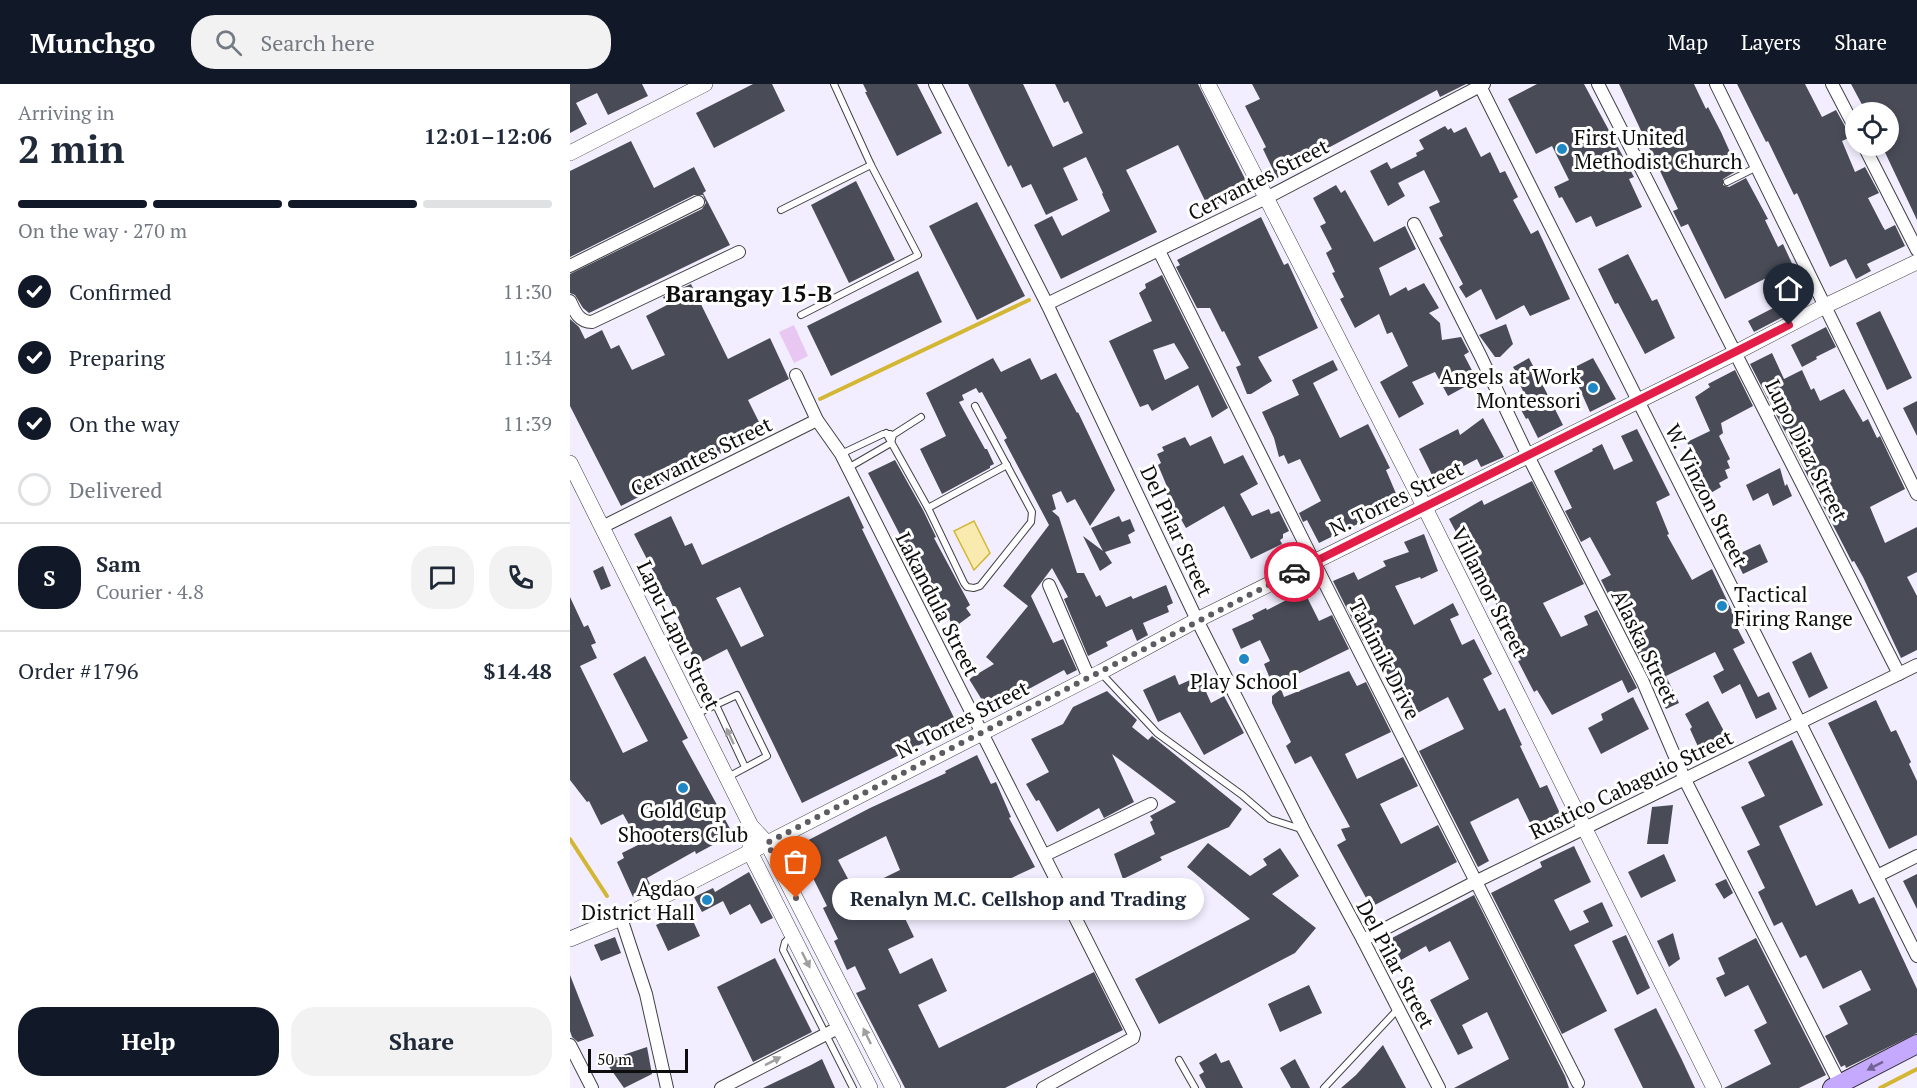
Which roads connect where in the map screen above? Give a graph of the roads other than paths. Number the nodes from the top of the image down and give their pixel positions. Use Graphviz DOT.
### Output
graph roads {
  1 [pos="705,84"];
  2 [pos="835,84"];
  3 [pos="935,84"];
  4 [pos="1208,84"];
  5 [pos="1598,84"];
  6 [pos="1716,84"];
  7 [pos="1832,84"];
  8 [pos="1481,85"];
  9 [pos="1845,109"];
  10 [pos="570,153"];
  11 [pos="1869,156"];
  12 [pos="871,165"];
  13 [pos="1757,167"];
  14 [pos="1727,182"];
  15 [pos="1266,198"];
  16 [pos="698,202"];
  17 [pos="781,210"];
  18 [pos="1414,224"];
  19 [pos="1917,250"];
  20 [pos="1159,251"];
  21 [pos="739,252"];
  22 [pos="1917,262"];
  23 [pos="570,266"];
  24 [pos="570,301"];
  25 [pos="1047,304"];
  26 [pos="1825,306"];
  27 [pos="801,315"];
  28 [pos="1735,353"];
  29 [pos="796,375"];
  30 [pos="1637,401"];
  31 [pos="975,406"];
  32 [pos="921,417"];
  33 [pos="817,420"];
  34 [pos="889,434"];
  35 [pos="891,443"];
  36 [pos="841,454"];
  37 [pos="1528,456"];
  38 [pos="570,462"];
  39 [pos="1006,465"];
  40 [pos="848,468"];
  41 [pos="1917,494"];
  42 [pos="928,508"];
  43 [pos="1425,508"];
  44 [pos="602,527"];
  45 [pos="1314,562"];
  46 [pos="1049,585"];
  47 [pos="1197,620"];
  48 [pos="1917,665"];
  49 [pos="1899,674"];
  50 [pos="1095,675"];
  51 [pos="716,705"];
  52 [pos="695,714"];
  53 [pos="1800,723"];
  54 [pos="980,733"];
  55 [pos="745,767"];
  56 [pos="727,777"];
  57 [pos="1685,780"];
  58 [pos="1151,804"];
  59 [pos="751,826"];
  60 [pos="1586,828"];
  61 [pos="1303,830"];
  62 [pos="767,843"];
  63 [pos="750,852"];
  64 [pos="1045,855"];
  65 [pos="1917,856"];
  66 [pos="1877,876"];
  67 [pos="1477,881"];
  68 [pos="621,918"];
  69 [pos="570,939"];
  70 [pos="1363,940"];
  71 [pos="1917,956"];
  72 [pos="1398,1009"];
  73 [pos="833,1031"];
  74 [pos="1917,1044"];
  75 [pos="570,1046"];
  76 [pos="1179,1060"];
  77 [pos="1578,1083"];
  78 [pos="1836,1086"];
  79 [pos="592,1088"];
  80 [pos="668,1088"];
  81 [pos="721,1088"];
  82 [pos="853,1088"];
  83 [pos="870,1088"];
  84 [pos="893,1088"];
  85 [pos="1043,1088"];
  86 [pos="1195,1088"];
  87 [pos="1324,1088"];
  88 [pos="1439,1088"];
  89 [pos="1714,1088"];
  1 -- 10 [label="street"];
  2 -- 12 [label="lane"];
  3 -- 25 [label="street, Del Pilar Street"];
  4 -- 15 [label="street, Villamor Street"];
  5 -- 28 [label="street, Lupo Diaz Street"];
  6 -- 13 [label="street"];
  7 -- 9 [label="street"];
  8 -- 15 [label="street, Cervantes Street"];
  8 -- 30 [label="street, W. Vinzon Street"];
  11 -- 19 [label="street"];
  12 -- 17 [label="lane"];
  12 -- 27 [label="lane"];
  13 -- 14 [label="lane"];
  13 -- 26 [label="street"];
  15 -- 20 [label="street, Cervantes Street"];
  15 -- 43 [label="street, Villamor Street"];
  16 -- 23 [label="street"];
  18 -- 37 [label="street, Alaska Street"];
  20 -- 25 [label="street, Cervantes Street"];
  20 -- 45 [label="street, Tahimik Drive"];
  21 -- 24 [label="street"];
  22 -- 26 [label="street, N. Torres Street"];
  25 -- 47 [label="street, Del Pilar Street"];
  26 -- 28 [label="street, N. Torres Street"];
  26 -- 41 [label="street"];
  28 -- 30 [label="street, N. Torres Street"];
  28 -- 49 [label="street, Lupo Diaz Street"];
  29 -- 33 [label="street, Lakandula Street"];
  30 -- 37 [label="street, N. Torres Street"];
  30 -- 53 [label="street, W. Vinzon Street"];
  31 -- 39 [label="lane"];
  32 -- 34 [label="lane"];
  33 -- 36 [label="street, Lakandula Street"];
  33 -- 44 [label="street, Cervantes Street"];
  34 -- 35 [label="lane"];
  34 -- 36 [label="lane"];
  35 -- 40 [label="lane"];
  35 -- 42 [label="lane"];
  36 -- 40 [label="street, Lakandula Street"];
  37 -- 43 [label="street, N. Torres Street"];
  37 -- 57 [label="street, Alaska Street"];
  38 -- 44 [label="street, Lapu-Lapu Street"];
  39 -- 42 [label="lane"];
  39 -- 42 [label="lane"];
  40 -- 54 [label="street, Lakandula Street"];
  43 -- 45 [label="street, N. Torres Street"];
  43 -- 60 [label="street, Villamor Street"];
  44 -- 52 [label="street, Lapu-Lapu Street"];
  45 -- 47 [label="street, N. Torres Street"];
  45 -- 67 [label="street, Tahimik Drive"];
  46 -- 50 [label="street"];
  47 -- 50 [label="street, N. Torres Street"];
  47 -- 61 [label="street, Del Pilar Street"];
  48 -- 49 [label="street, Rustico Cabaguio Street"];
  49 -- 53 [label="street, Rustico Cabaguio Street"];
  50 -- 54 [label="street, N. Torres Street"];
  50 -- 61 [label="lane"];
  51 -- 52 [label="lane"];
  55 -- 51 [label="lane, one-way"];
  51 -- 55 [label="lane"];
  52 -- 56 [label="street, Lapu-Lapu Street"];
  53 -- 57 [label="street, Rustico Cabaguio Street"];
  53 -- 66 [label="street, W. Vinzon Street"];
  54 -- 62 [label="street, N. Torres Street"];
  54 -- 64 [label="street, Lakandula Street"];
  55 -- 56 [label="lane"];
  56 -- 59 [label="street, Lapu-Lapu Street"];
  57 -- 60 [label="street, Rustico Cabaguio Street"];
  57 -- 78 [label="street, Alaska Street"];
  58 -- 64 [label="street"];
  59 -- 62 [label="street, Lapu-Lapu Street"];
  59 -- 63 [label="street, Lapu-Lapu Street"];
  60 -- 67 [label="street, Rustico Cabaguio Street"];
  60 -- 89 [label="street, Villamor Street"];
  61 -- 70 [label="street, Del Pilar Street"];
  62 -- 63 [label="street, N. Torres Street"];
  84 -- 62 [label="street, Lapu-Lapu Street, one-way"];
  63 -- 68 [label="street, N. Torres Street"];
  63 -- 73 [label="street, Lapu-Lapu Street, one-way"];
  64 -- 85 [label="street, Lakandula Street"];
  65 -- 66 [label="street"];
  66 -- 71 [label="street, W. Vinzon Street"];
  67 -- 70 [label="street, Rustico Cabaguio Street"];
  67 -- 77 [label="street, Tahimik Drive"];
  68 -- 69 [label="street, N. Torres Street"];
  68 -- 80 [label="street"];
  70 -- 72 [label="street, Del Pilar Street"];
  72 -- 87 [label="lane"];
  72 -- 88 [label="street, Del Pilar Street"];
  81 -- 73 [label="street, one-way"];
  73 -- 82 [label="lane"];
  73 -- 83 [label="street, Lapu-Lapu Street"];
  74 -- 78 [label="main road, one-way"];
  75 -- 79 [label="street"];
  76 -- 86 [label="lane"];
}
